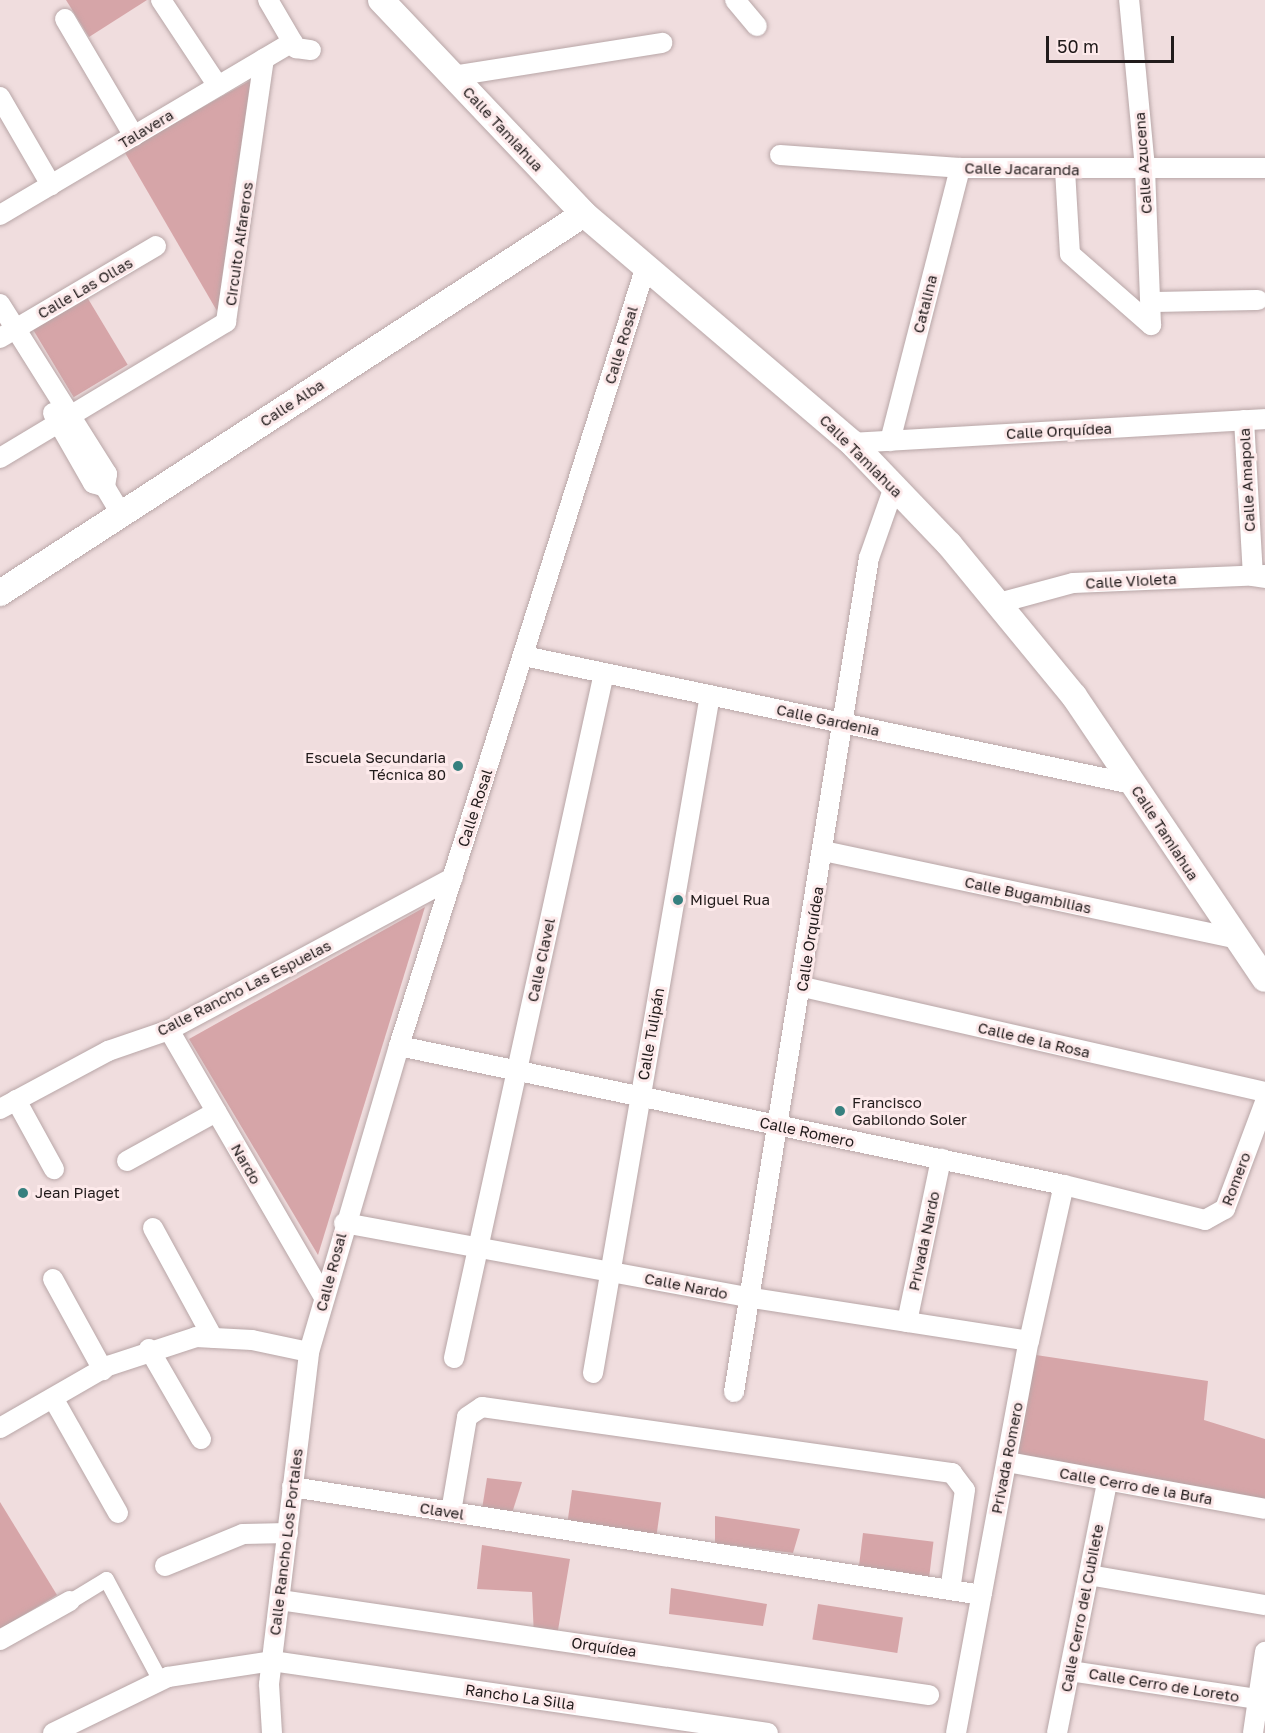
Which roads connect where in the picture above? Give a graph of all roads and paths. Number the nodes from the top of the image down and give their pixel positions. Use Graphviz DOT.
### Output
graph roads {
  1 [pos="161,0"];
  2 [pos="268,0"];
  3 [pos="381,0"];
  4 [pos="735,0"];
  5 [pos="1129,0"];
  6 [pos="65,19"];
  7 [pos="757,26"];
  8 [pos="293,42"];
  9 [pos="662,43"];
  10 [pos="311,50"];
  11 [pos="264,59"];
  12 [pos="453,76"];
  13 [pos="218,86"];
  14 [pos="0,97"];
  15 [pos="134,136"];
  16 [pos="780,155"];
  17 [pos="960,168"];
  18 [pos="1145,168"];
  19 [pos="1265,168"];
  20 [pos="1065,170"];
  21 [pos="51,185"];
  22 [pos="584,214"];
  23 [pos="0,215"];
  24 [pos="156,246"];
  25 [pos="646,266"];
  26 [pos="1258,300"];
  27 [pos="1152,302"];
  28 [pos="0,304"];
  29 [pos="7,334"];
  30 [pos="1265,419"];
  31 [pos="64,420"];
  32 [pos="1244,420"];
  33 [pos="890,441"];
  34 [pos="852,443"];
  35 [pos="0,458"];
  36 [pos="893,490"];
  37 [pos="122,514"];
  38 [pos="1261,576"];
  39 [pos="0,593"];
  40 [pos="999,603"];
  41 [pos="524,656"];
  42 [pos="604,673"];
  43 [pos="710,695"];
  44 [pos="845,723"];
  45 [pos="1132,784"];
  46 [pos="825,851"];
  47 [pos="453,878"];
  48 [pos="1232,938"];
  49 [pos="1265,980"];
  50 [pos="803,987"];
  51 [pos="169,1030"];
  52 [pos="399,1046"];
  53 [pos="517,1071"];
  54 [pos="1265,1092"];
  55 [pos="640,1097"];
  56 [pos="1265,1102"];
  57 [pos="8,1105"];
  58 [pos="216,1112"];
  59 [pos="780,1126"];
  60 [pos="941,1159"];
  61 [pos="127,1161"];
  62 [pos="54,1169"];
  63 [pos="1065,1185"];
  64 [pos="1215,1219"];
  65 [pos="344,1223"];
  66 [pos="153,1228"];
  67 [pos="478,1248"];
  68 [pos="609,1272"];
  69 [pos="53,1279"];
  70 [pos="324,1297"];
  71 [pos="752,1298"];
  72 [pos="907,1322"];
  73 [pos="213,1338"];
  74 [pos="1029,1341"];
  75 [pos="149,1349"];
  76 [pos="309,1352"];
  77 [pos="454,1358"];
  78 [pos="103,1370"];
  79 [pos="593,1373"];
  80 [pos="734,1392"];
  81 [pos="53,1398"];
  82 [pos="2,1421"];
  83 [pos="201,1439"];
  84 [pos="1007,1461"];
  85 [pos="1107,1482"];
  86 [pos="292,1487"];
  87 [pos="1265,1509"];
  88 [pos="451,1512"];
  89 [pos="118,1513"];
  90 [pos="288,1533"];
  91 [pos="165,1566"];
  92 [pos="1089,1575"];
  93 [pos="950,1590"];
  94 [pos="982,1595"];
  95 [pos="280,1600"];
  96 [pos="70,1601"];
  97 [pos="1265,1605"];
  98 [pos="0,1640"];
  99 [pos="1265,1652"];
  100 [pos="272,1661"];
  101 [pos="1070,1671"];
  102 [pos="160,1680"];
  103 [pos="929,1695"];
  104 [pos="1258,1700"];
  105 [pos="52,1733"];
  106 [pos="272,1733"];
  107 [pos="768,1733"];
  108 [pos="956,1733"];
  109 [pos="1058,1733"];
  110 [pos="1253,1733"];
  1 -- 13 [label="street"];
  2 -- 8 [label="street"];
  3 -- 12 [label="street, Calle Tamiahua"];
  4 -- 7 [label="street"];
  5 -- 18 [label="street, Calle Azucena"];
  6 -- 15 [label="street"];
  8 -- 10 [label="street"];
  8 -- 11 [label="street, Talavera"];
  9 -- 12 [label="street"];
  11 -- 13 [label="street, Talavera"];
  11 -- 31 [label="street, Circuito Alfareros"];
  12 -- 22 [label="street, Calle Tamiahua"];
  13 -- 15 [label="street, Talavera"];
  14 -- 21 [label="street"];
  15 -- 21 [label="street, Talavera"];
  16 -- 17 [label="street, Calle Jacaranda"];
  17 -- 20 [label="street, Calle Jacaranda"];
  17 -- 33 [label="street, Catalina"];
  18 -- 19 [label="street, Calle Jacaranda"];
  18 -- 20 [label="street, Calle Jacaranda"];
  18 -- 27 [label="street, Calle Azucena"];
  20 -- 27 [label="street, Calle Azucena"];
  21 -- 23 [label="street, Talavera"];
  22 -- 25 [label="street, Calle Tamiahua"];
  22 -- 37 [label="street, Calle Alba"];
  24 -- 29 [label="street, Calle Las Ollas"];
  25 -- 34 [label="street, Calle Tamiahua"];
  25 -- 41 [label="street, Calle Rosal"];
  26 -- 27 [label="street"];
  28 -- 29 [label="street"];
  29 -- 31 [label="street"];
  30 -- 32 [label="street, Calle Orquídea"];
  31 -- 35 [label="street"];
  31 -- 37 [label="street"];
  32 -- 33 [label="street, Calle Orquídea"];
  32 -- 38 [label="street, Calle Amapola"];
  33 -- 34 [label="street, Calle Orquídea"];
  34 -- 36 [label="street, Calle Tamiahua"];
  36 -- 40 [label="street, Calle Tamiahua"];
  36 -- 44 [label="street, Calle Orquídea"];
  37 -- 39 [label="street, Calle Alba"];
  38 -- 40 [label="street, Calle Violeta"];
  40 -- 45 [label="street, Calle Tamiahua"];
  41 -- 42 [label="street, Calle Gardenia"];
  41 -- 47 [label="street, Calle Rosal"];
  42 -- 43 [label="street, Calle Gardenia"];
  42 -- 53 [label="street, Calle Clavel"];
  43 -- 44 [label="street, Calle Gardenia"];
  43 -- 55 [label="street, Calle Tulipán"];
  44 -- 45 [label="street, Calle Gardenia"];
  44 -- 46 [label="street, Calle Orquídea"];
  45 -- 48 [label="street, Calle Tamiahua"];
  46 -- 48 [label="street, Calle Bugambilias"];
  46 -- 50 [label="street, Calle Orquídea"];
  47 -- 51 [label="street, Calle Rancho Las Espuelas"];
  47 -- 52 [label="street, Calle Rosal"];
  48 -- 49 [label="street, Calle Tamiahua"];
  50 -- 54 [label="street, Calle de la Rosa"];
  50 -- 59 [label="street, Calle Orquídea"];
  51 -- 57 [label="street, Calle Rancho Las Espuelas"];
  51 -- 58 [label="street, Nardo"];
  52 -- 53 [label="street, Calle Romero"];
  52 -- 65 [label="street, Calle Rosal"];
  53 -- 55 [label="street, Calle Romero"];
  53 -- 67 [label="street, Calle Clavel"];
  55 -- 59 [label="street, Calle Romero"];
  55 -- 68 [label="street, Calle Tulipán"];
  56 -- 64 [label="street, Romero"];
  57 -- 62 [label="street"];
  58 -- 61 [label="street"];
  58 -- 70 [label="street, Nardo"];
  59 -- 60 [label="street, Calle Romero"];
  59 -- 71 [label="street, Calle Orquídea"];
  60 -- 63 [label="street, Calle Romero"];
  60 -- 72 [label="street, Privada Nardo"];
  63 -- 64 [label="street, Calle Romero"];
  63 -- 74 [label="street, Privada Romero"];
  65 -- 67 [label="street, Calle Nardo"];
  65 -- 70 [label="street, Calle Rosal"];
  66 -- 73 [label="street"];
  67 -- 68 [label="street, Calle Nardo"];
  67 -- 77 [label="street, Calle Clavel"];
  68 -- 71 [label="street, Calle Nardo"];
  68 -- 79 [label="street, Calle Tulipán"];
  69 -- 78 [label="street"];
  70 -- 76 [label="street, Calle Rosal"];
  71 -- 72 [label="street, Calle Nardo"];
  71 -- 80 [label="street, Calle Orquídea"];
  72 -- 74 [label="street, Calle Nardo"];
  73 -- 75 [label="street"];
  73 -- 76 [label="street"];
  74 -- 84 [label="street, Privada Romero"];
  75 -- 78 [label="street"];
  75 -- 83 [label="street"];
  76 -- 86 [label="street, Calle Rancho Los Portales"];
  78 -- 81 [label="street"];
  81 -- 82 [label="street"];
  81 -- 89 [label="street"];
  84 -- 85 [label="street, Calle Cerro de la Bufa"];
  84 -- 94 [label="street, Privada Romero"];
  85 -- 87 [label="street, Calle Cerro de la Bufa"];
  85 -- 92 [label="street, Calle Cerro del Cubilete"];
  86 -- 88 [label="street, Clavel"];
  86 -- 90 [label="street, Calle Rancho Los Portales"];
  88 -- 93 [label="street, Clavel"];
  88 -- 93 [label="street"];
  90 -- 91 [label="street"];
  90 -- 95 [label="street, Calle Rancho Los Portales"];
  92 -- 97 [label="street"];
  92 -- 101 [label="street, Calle Cerro del Cubilete"];
  93 -- 94 [label="street, Clavel"];
  94 -- 108 [label="street, Privada Romero"];
  95 -- 100 [label="street, Calle Rancho Los Portales"];
  95 -- 103 [label="street, Orquídea"];
  96 -- 98 [label="street"];
  96 -- 102 [label="street"];
  99 -- 104 [label="street"];
  100 -- 102 [label="street, Rancho La Silla"];
  100 -- 106 [label="street, Calle Rancho Los Portales"];
  100 -- 107 [label="street, Rancho La Silla"];
  101 -- 104 [label="street, Calle Cerro de Loreto"];
  101 -- 109 [label="street, Calle Cerro del Cubilete"];
  102 -- 105 [label="street, Rancho La Silla"];
  104 -- 110 [label="street"];
}
